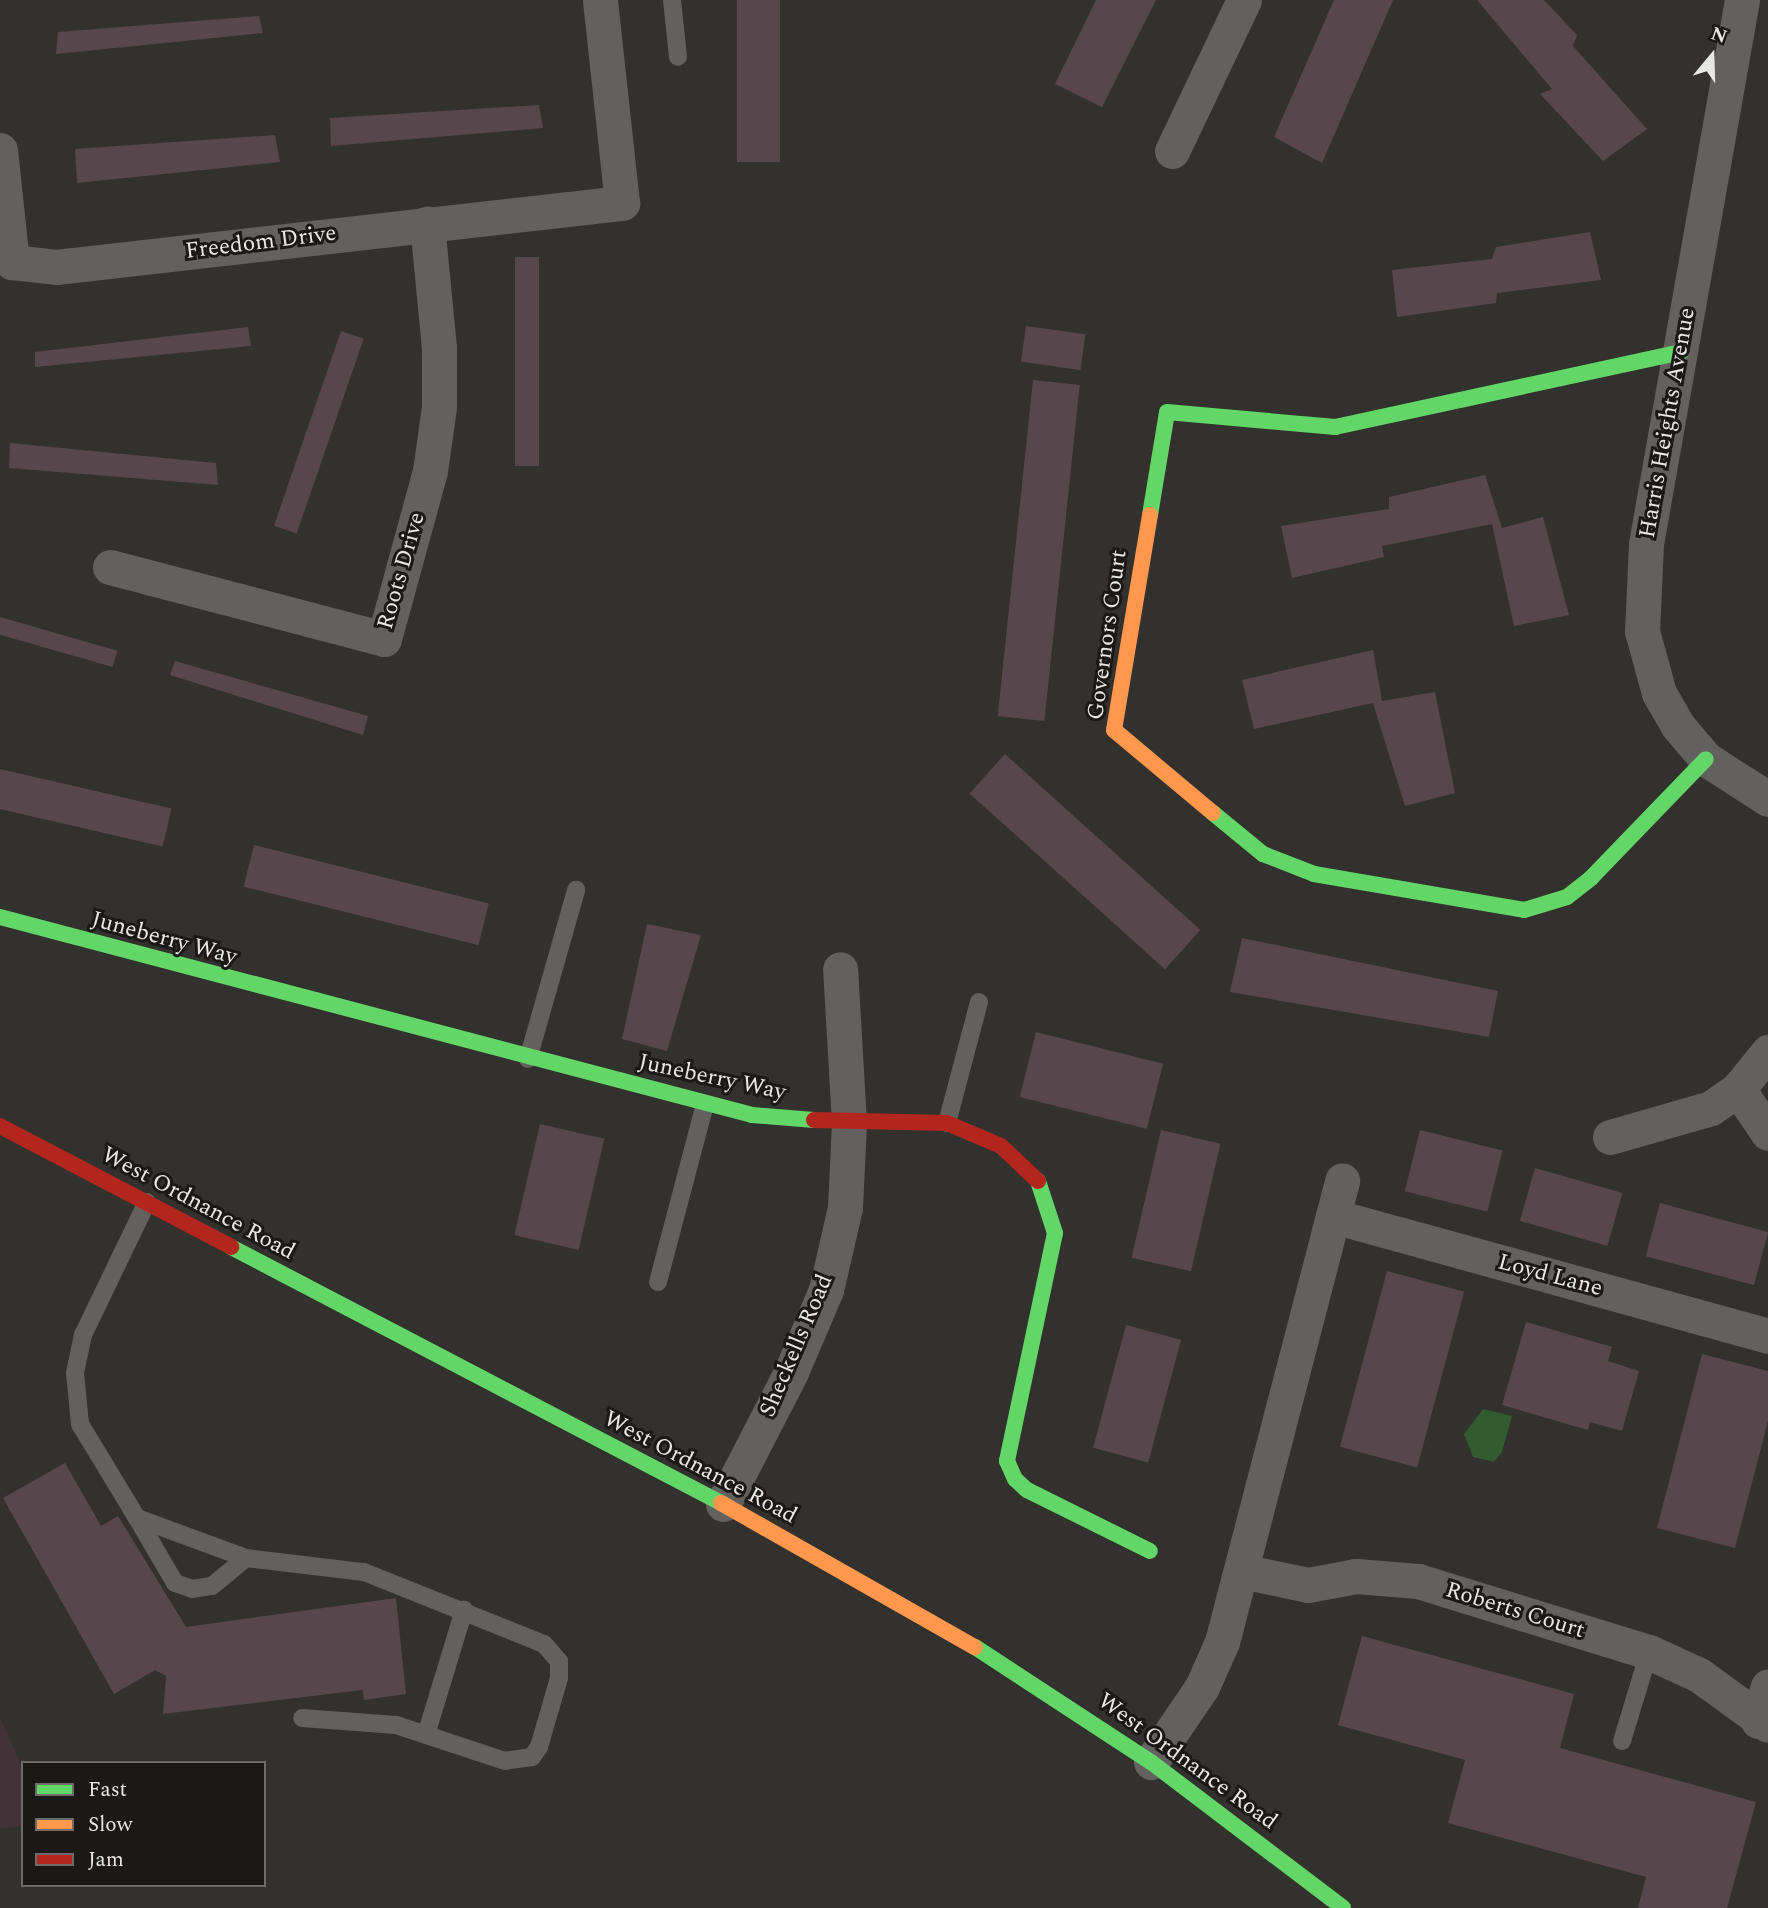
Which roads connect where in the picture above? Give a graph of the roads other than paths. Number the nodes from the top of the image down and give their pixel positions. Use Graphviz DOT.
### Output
graph roads {
  1 [pos="600,0"];
  2 [pos="672,0"];
  3 [pos="1244,0"];
  4 [pos="1742,0"];
  5 [pos="678,57"];
  6 [pos="0,150"];
  7 [pos="1172,151"];
  8 [pos="427,224"];
  9 [pos="6,267"];
  10 [pos="1681,352"];
  11 [pos="110,567"];
  12 [pos="1706,759"];
  13 [pos="1768,799"];
  14 [pos="576,890"];
  15 [pos="0,917"];
  16 [pos="840,969"];
  17 [pos="979,1002"];
  18 [pos="1768,1052"];
  19 [pos="528,1059"];
  20 [pos="1738,1088"];
  21 [pos="705,1104"];
  22 [pos="947,1123"];
  23 [pos="849,1124"];
  24 [pos="0,1126"];
  25 [pos="1768,1133"];
  26 [pos="1610,1137"];
  27 [pos="1342,1180"];
  28 [pos="147,1202"];
  29 [pos="1332,1216"];
  30 [pos="658,1282"];
  31 [pos="1768,1336"];
  32 [pos="723,1504"];
  33 [pos="137,1518"];
  34 [pos="1150,1551"];
  35 [pos="246,1558"];
  36 [pos="1242,1571"];
  37 [pos="464,1610"];
  38 [pos="1649,1652"];
  39 [pos="1768,1686"];
  40 [pos="302,1718"];
  41 [pos="1763,1723"];
  42 [pos="426,1735"];
  43 [pos="1622,1741"];
  44 [pos="1151,1762"];
  45 [pos="1343,1908"];
  1 -- 8 [label="street, Freedom Drive"];
  2 -- 5 [label="lane"];
  3 -- 7 [label="street"];
  4 -- 10 [label="street, Harris Heights Avenue"];
  6 -- 9 [label="street, Freedom Drive"];
  8 -- 9 [label="street, Freedom Drive"];
  8 -- 11 [label="street, Roots Drive"];
  10 -- 12 [label="street, Harris Heights Avenue"];
  10 -- 12 [label="street, Governors Court"];
  12 -- 13 [label="street, Harris Heights Avenue"];
  14 -- 19 [label="lane"];
  15 -- 19 [label="street, Juneberry Way"];
  16 -- 23 [label="street, Sheckells Road"];
  17 -- 22 [label="lane"];
  18 -- 20 [label="street"];
  19 -- 21 [label="street, Juneberry Way"];
  20 -- 25 [label="street"];
  20 -- 26 [label="street"];
  21 -- 23 [label="street, Juneberry Way"];
  21 -- 30 [label="lane"];
  22 -- 23 [label="street, Juneberry Way"];
  22 -- 34 [label="street, Juneberry Way"];
  23 -- 32 [label="street, Sheckells Road"];
  24 -- 28 [label="street, West Ordnance Road"];
  27 -- 29 [label="street"];
  28 -- 32 [label="street, West Ordnance Road"];
  28 -- 33 [label="lane"];
  29 -- 31 [label="street, Loyd Lane"];
  29 -- 36 [label="street"];
  32 -- 44 [label="street, West Ordnance Road"];
  33 -- 35 [label="lane"];
  33 -- 35 [label="lane"];
  35 -- 37 [label="lane"];
  36 -- 38 [label="street, Roberts Court"];
  36 -- 44 [label="street"];
  37 -- 42 [label="lane"];
  37 -- 42 [label="lane"];
  38 -- 41 [label="street, Roberts Court"];
  38 -- 43 [label="lane"];
  39 -- 41 [label="street"];
  40 -- 42 [label="lane"];
  44 -- 45 [label="street, West Ordnance Road"];
}
